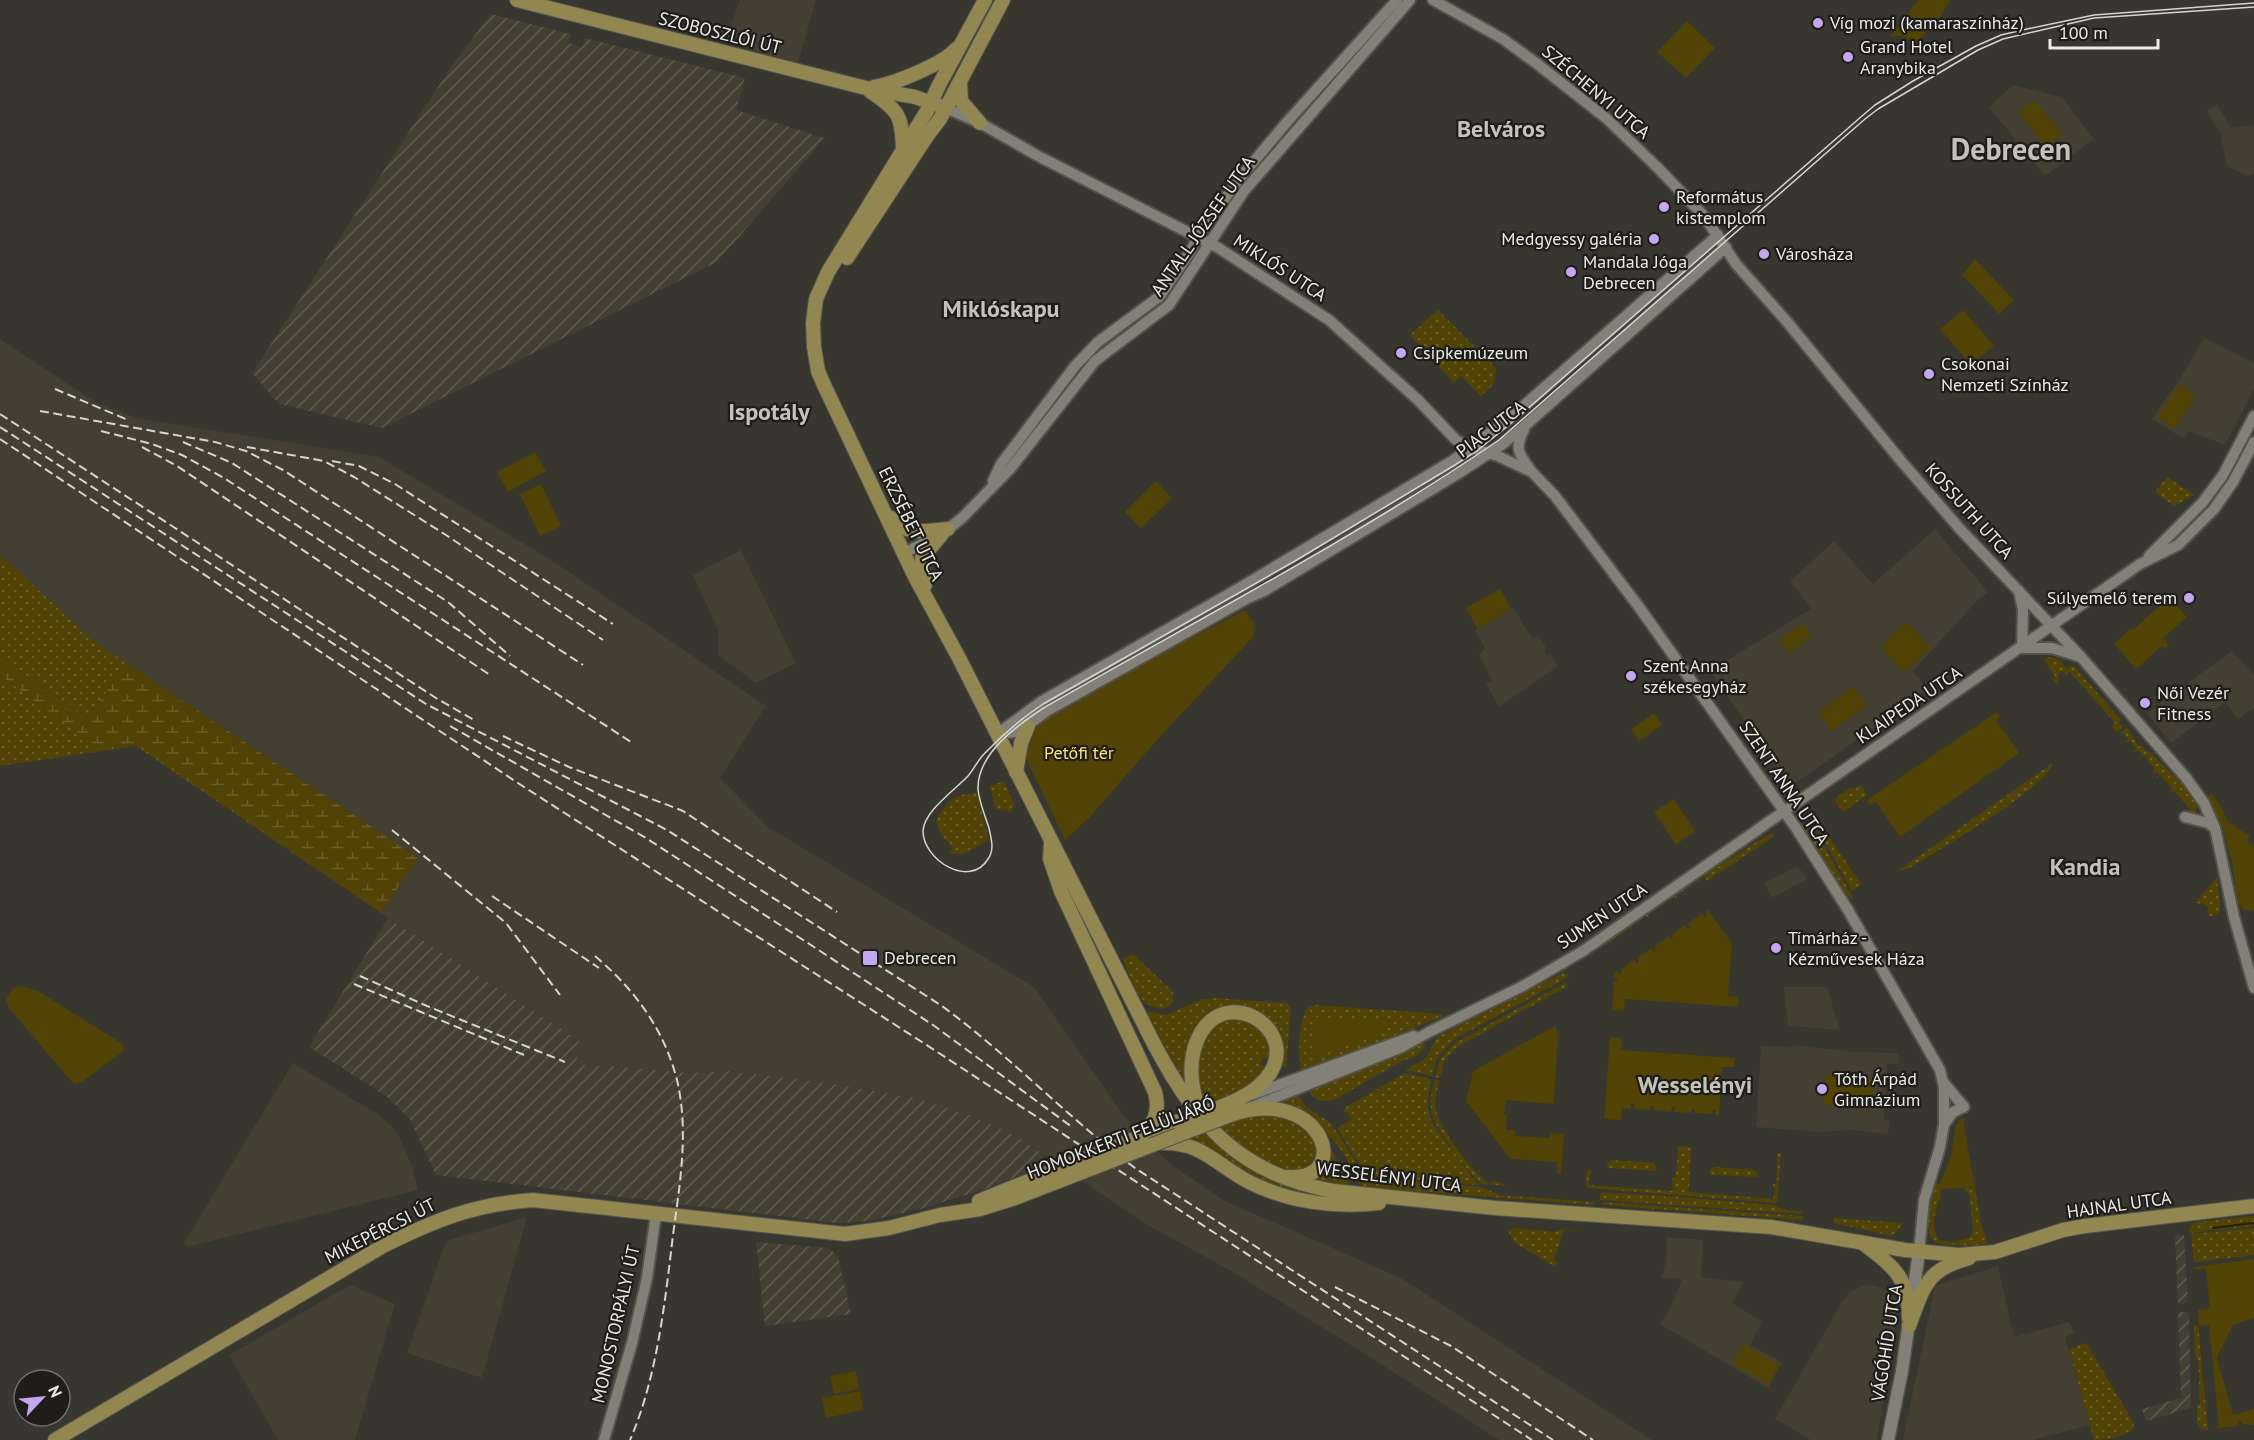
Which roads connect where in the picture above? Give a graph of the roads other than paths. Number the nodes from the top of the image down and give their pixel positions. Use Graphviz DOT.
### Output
graph roads {
  1 [pos="517,0"];
  2 [pos="986,0"];
  3 [pos="1003,0"];
  4 [pos="1397,0"];
  5 [pos="1410,0"];
  6 [pos="1433,0"];
  7 [pos="964,40"];
  8 [pos="960,82"];
  9 [pos="866,88"];
  10 [pos="929,106"];
  11 [pos="946,108"];
  12 [pos="980,123"];
  13 [pos="927,136"];
  14 [pos="903,150"];
  15 [pos="1718,234"];
  16 [pos="1204,239"];
  17 [pos="1726,247"];
  18 [pos="813,323"];
  19 [pos="2254,416"];
  20 [pos="1527,424"];
  21 [pos="2254,442"];
  22 [pos="1466,450"];
  23 [pos="1489,453"];
  24 [pos="1532,472"];
  25 [pos="1459,473"];
  26 [pos="884,509"];
  27 [pos="2181,526"];
  28 [pos="945,531"];
  29 [pos="2187,537"];
  30 [pos="904,553"];
  31 [pos="2140,564"];
  32 [pos="2019,591"];
  33 [pos="932,607"];
  34 [pos="2053,626"];
  35 [pos="2022,648"];
  36 [pos="2081,657"];
  37 [pos="1028,726"];
  38 [pos="999,733"];
  39 [pos="1016,772"];
  40 [pos="2204,803"];
  41 [pos="1784,810"];
  42 [pos="2215,828"];
  43 [pos="1051,840"];
  44 [pos="2254,988"];
  45 [pos="1944,1083"];
  46 [pos="1238,1106"];
  47 [pos="1222,1112"];
  48 [pos="1944,1124"];
  49 [pos="1207,1125"];
  50 [pos="1142,1136"];
  51 [pos="1162,1143"];
  52 [pos="1280,1176"];
  53 [pos="1013,1193"];
  54 [pos="1404,1199"];
  55 [pos="2254,1206"];
  56 [pos="657,1214"];
  57 [pos="1862,1243"];
  58 [pos="1919,1252"];
  59 [pos="1981,1255"];
  60 [pos="1909,1326"];
  61 [pos="55,1440"];
  62 [pos="604,1440"];
  63 [pos="1888,1440"];
  1 -- 9 [label="main road, SZOBOSZLÓI ÚT"];
  2 -- 7 [label="main road, ERZSÉBET UTCA"];
  3 -- 8 [label="main road, ERZSÉBET UTCA"];
  4 -- 16 [label="street, ANTALL JÓZSEF UTCA"];
  5 -- 16 [label="street, ANTALL JÓZSEF UTCA"];
  6 -- 15 [label="street, SZÉCHENYI UTCA"];
  7 -- 9 [label="main road"];
  7 -- 10 [label="main road, ERZSÉBET UTCA"];
  8 -- 11 [label="main road, ERZSÉBET UTCA"];
  8 -- 12 [label="main road"];
  9 -- 10 [label="main road"];
  9 -- 10 [label="main road, SZOBOSZLÓI ÚT"];
  9 -- 14 [label="main road"];
  10 -- 11 [label="main road"];
  10 -- 13 [label="main road"];
  10 -- 14 [label="main road, ERZSÉBET UTCA"];
  11 -- 12 [label="street, MIKLÓS UTCA"];
  11 -- 13 [label="main road, ERZSÉBET UTCA"];
  12 -- 16 [label="street, MIKLÓS UTCA"];
  13 -- 18 [label="main road, ERZSÉBET UTCA"];
  14 -- 18 [label="main road, ERZSÉBET UTCA"];
  15 -- 17 [label="street, KOSSUTH UTCA"];
  15 -- 22 [label="street, PIAC UTCA"];
  16 -- 22 [label="street, MIKLÓS UTCA"];
  16 -- 28 [label="street, ANTALL JÓZSEF UTCA"];
  17 -- 20 [label="street, PIAC UTCA"];
  17 -- 32 [label="street, KOSSUTH UTCA"];
  18 -- 26 [label="main road, ERZSÉBET UTCA"];
  19 -- 27 [label="street"];
  20 -- 23 [label="street, PIAC UTCA"];
  20 -- 24 [label="street"];
  21 -- 29 [label="street"];
  22 -- 23 [label="street, SZENT ANNA UTCA"];
  22 -- 25 [label="street"];
  22 -- 38 [label="street, PIAC UTCA"];
  23 -- 24 [label="street, SZENT ANNA UTCA"];
  23 -- 25 [label="street, PIAC UTCA"];
  24 -- 41 [label="street, SZENT ANNA UTCA"];
  25 -- 37 [label="street, PIAC UTCA"];
  26 -- 28 [label="main road"];
  26 -- 30 [label="main road, ERZSÉBET UTCA"];
  27 -- 29 [label="street"];
  27 -- 31 [label="street"];
  28 -- 30 [label="street, ANTALL JÓZSEF UTCA"];
  28 -- 33 [label="main road"];
  29 -- 31 [label="street"];
  30 -- 33 [label="main road, ERZSÉBET UTCA"];
  31 -- 34 [label="street, KLAIPEDA UTCA"];
  32 -- 34 [label="street, KOSSUTH UTCA"];
  32 -- 35 [label="street"];
  33 -- 38 [label="main road, ERZSÉBET UTCA"];
  34 -- 35 [label="street, KLAIPEDA UTCA"];
  34 -- 36 [label="street, KOSSUTH UTCA"];
  35 -- 36 [label="street"];
  35 -- 41 [label="street, KLAIPEDA UTCA"];
  36 -- 40 [label="street, KOSSUTH UTCA"];
  37 -- 38 [label="street"];
  37 -- 39 [label="main road"];
  38 -- 39 [label="main road, WESSELÉNYI UTCA"];
  39 -- 43 [label="main road, WESSELÉNYI UTCA"];
  40 -- 42 [label="street, KOSSUTH UTCA"];
  40 -- 42 [label="street"];
  41 -- 45 [label="street, SZENT ANNA UTCA"];
  41 -- 46 [label="street, SUMEN UTCA"];
  42 -- 44 [label="street, KOSSUTH UTCA"];
  43 -- 49 [label="main road, WESSELÉNYI UTCA"];
  43 -- 50 [label="main road"];
  45 -- 48 [label="street, SZENT ANNA UTCA"];
  45 -- 48 [label="street"];
  46 -- 47 [label="main road, HOMOKKERTI FELÜLJÁRÓ"];
  46 -- 49 [label="main road"];
  46 -- 52 [label="main road"];
  47 -- 50 [label="main road, HOMOKKERTI FELÜLJÁRÓ, bridge"];
  47 -- 51 [label="main road, HOMOKKERTI FELÜLJÁRÓ, bridge"];
  48 -- 58 [label="street, SZENT ANNA UTCA"];
  49 -- 52 [label="main road, WESSELÉNYI UTCA"];
  50 -- 53 [label="main road, HOMOKKERTI FELÜLJÁRÓ, bridge"];
  51 -- 53 [label="main road, HOMOKKERTI FELÜLJÁRÓ, bridge"];
  51 -- 54 [label="main road"];
  52 -- 54 [label="main road, WESSELÉNYI UTCA"];
  53 -- 56 [label="main road, MIKEPÉRCSI ÚT"];
  54 -- 57 [label="main road, WESSELÉNYI UTCA"];
  55 -- 59 [label="main road, HAJNAL UTCA"];
  56 -- 61 [label="main road, MIKEPÉRCSI ÚT"];
  56 -- 62 [label="street, MONOSTORPÁLYI ÚT"];
  57 -- 58 [label="main road, WESSELÉNYI UTCA"];
  57 -- 60 [label="main road"];
  58 -- 59 [label="main road, HAJNAL UTCA"];
  58 -- 60 [label="main road, VÁGÓHÍD UTCA"];
  59 -- 60 [label="main road"];
  60 -- 63 [label="main road, VÁGÓHÍD UTCA"];
}
